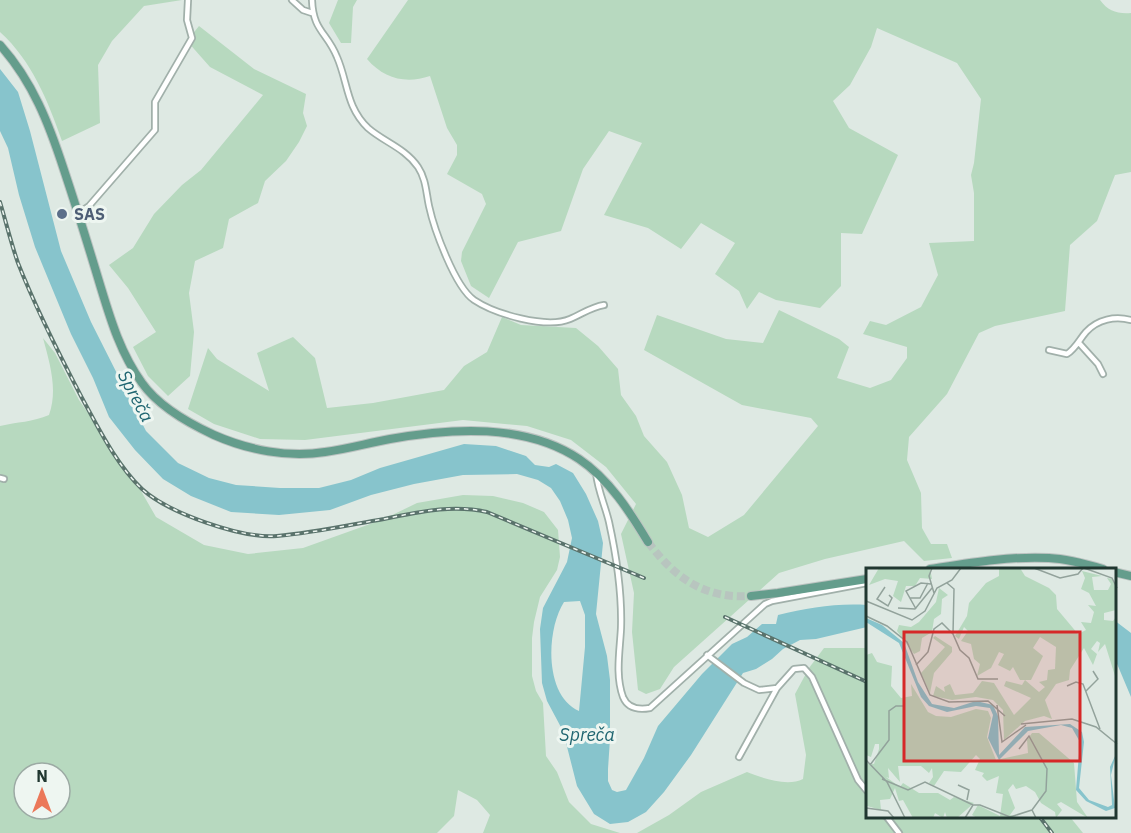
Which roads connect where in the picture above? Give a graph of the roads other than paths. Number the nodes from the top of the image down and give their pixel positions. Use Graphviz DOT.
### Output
graph roads {
  1 [pos="188,0"];
  2 [pos="292,0"];
  3 [pos="312,0"];
  4 [pos="312,13"];
  5 [pos="0,45"];
  6 [pos="79,213"];
  7 [pos="604,305"];
  8 [pos="1131,320"];
  9 [pos="1079,343"];
  10 [pos="1049,350"];
  11 [pos="1103,374"];
  12 [pos="596,473"];
  13 [pos="648,542"];
  14 [pos="937,568"];
  15 [pos="1099,568"];
  16 [pos="1116,572"];
  17 [pos="1131,576"];
  18 [pos="866,579"];
  19 [pos="866,584"];
  20 [pos="751,596"];
  21 [pos="709,657"];
  22 [pos="777,688"];
  23 [pos="739,757"];
  24 [pos="866,790"];
  25 [pos="888,818"];
  26 [pos="899,833"];
  1 -- 6 [label="street"];
  2 -- 4 [label="street"];
  3 -- 4 [label="street"];
  4 -- 7 [label="street"];
  5 -- 6 [label="main road"];
  6 -- 12 [label="main road"];
  8 -- 9 [label="street"];
  9 -- 10 [label="street"];
  9 -- 11 [label="street"];
  12 -- 13 [label="main road"];
  12 -- 21 [label="street"];
  14 -- 15 [label="main road"];
  16 -- 17 [label="main road"];
  18 -- 20 [label="main road"];
  19 -- 21 [label="street"];
  21 -- 22 [label="street"];
  22 -- 23 [label="street"];
  22 -- 24 [label="street"];
  25 -- 26 [label="street"];
}
